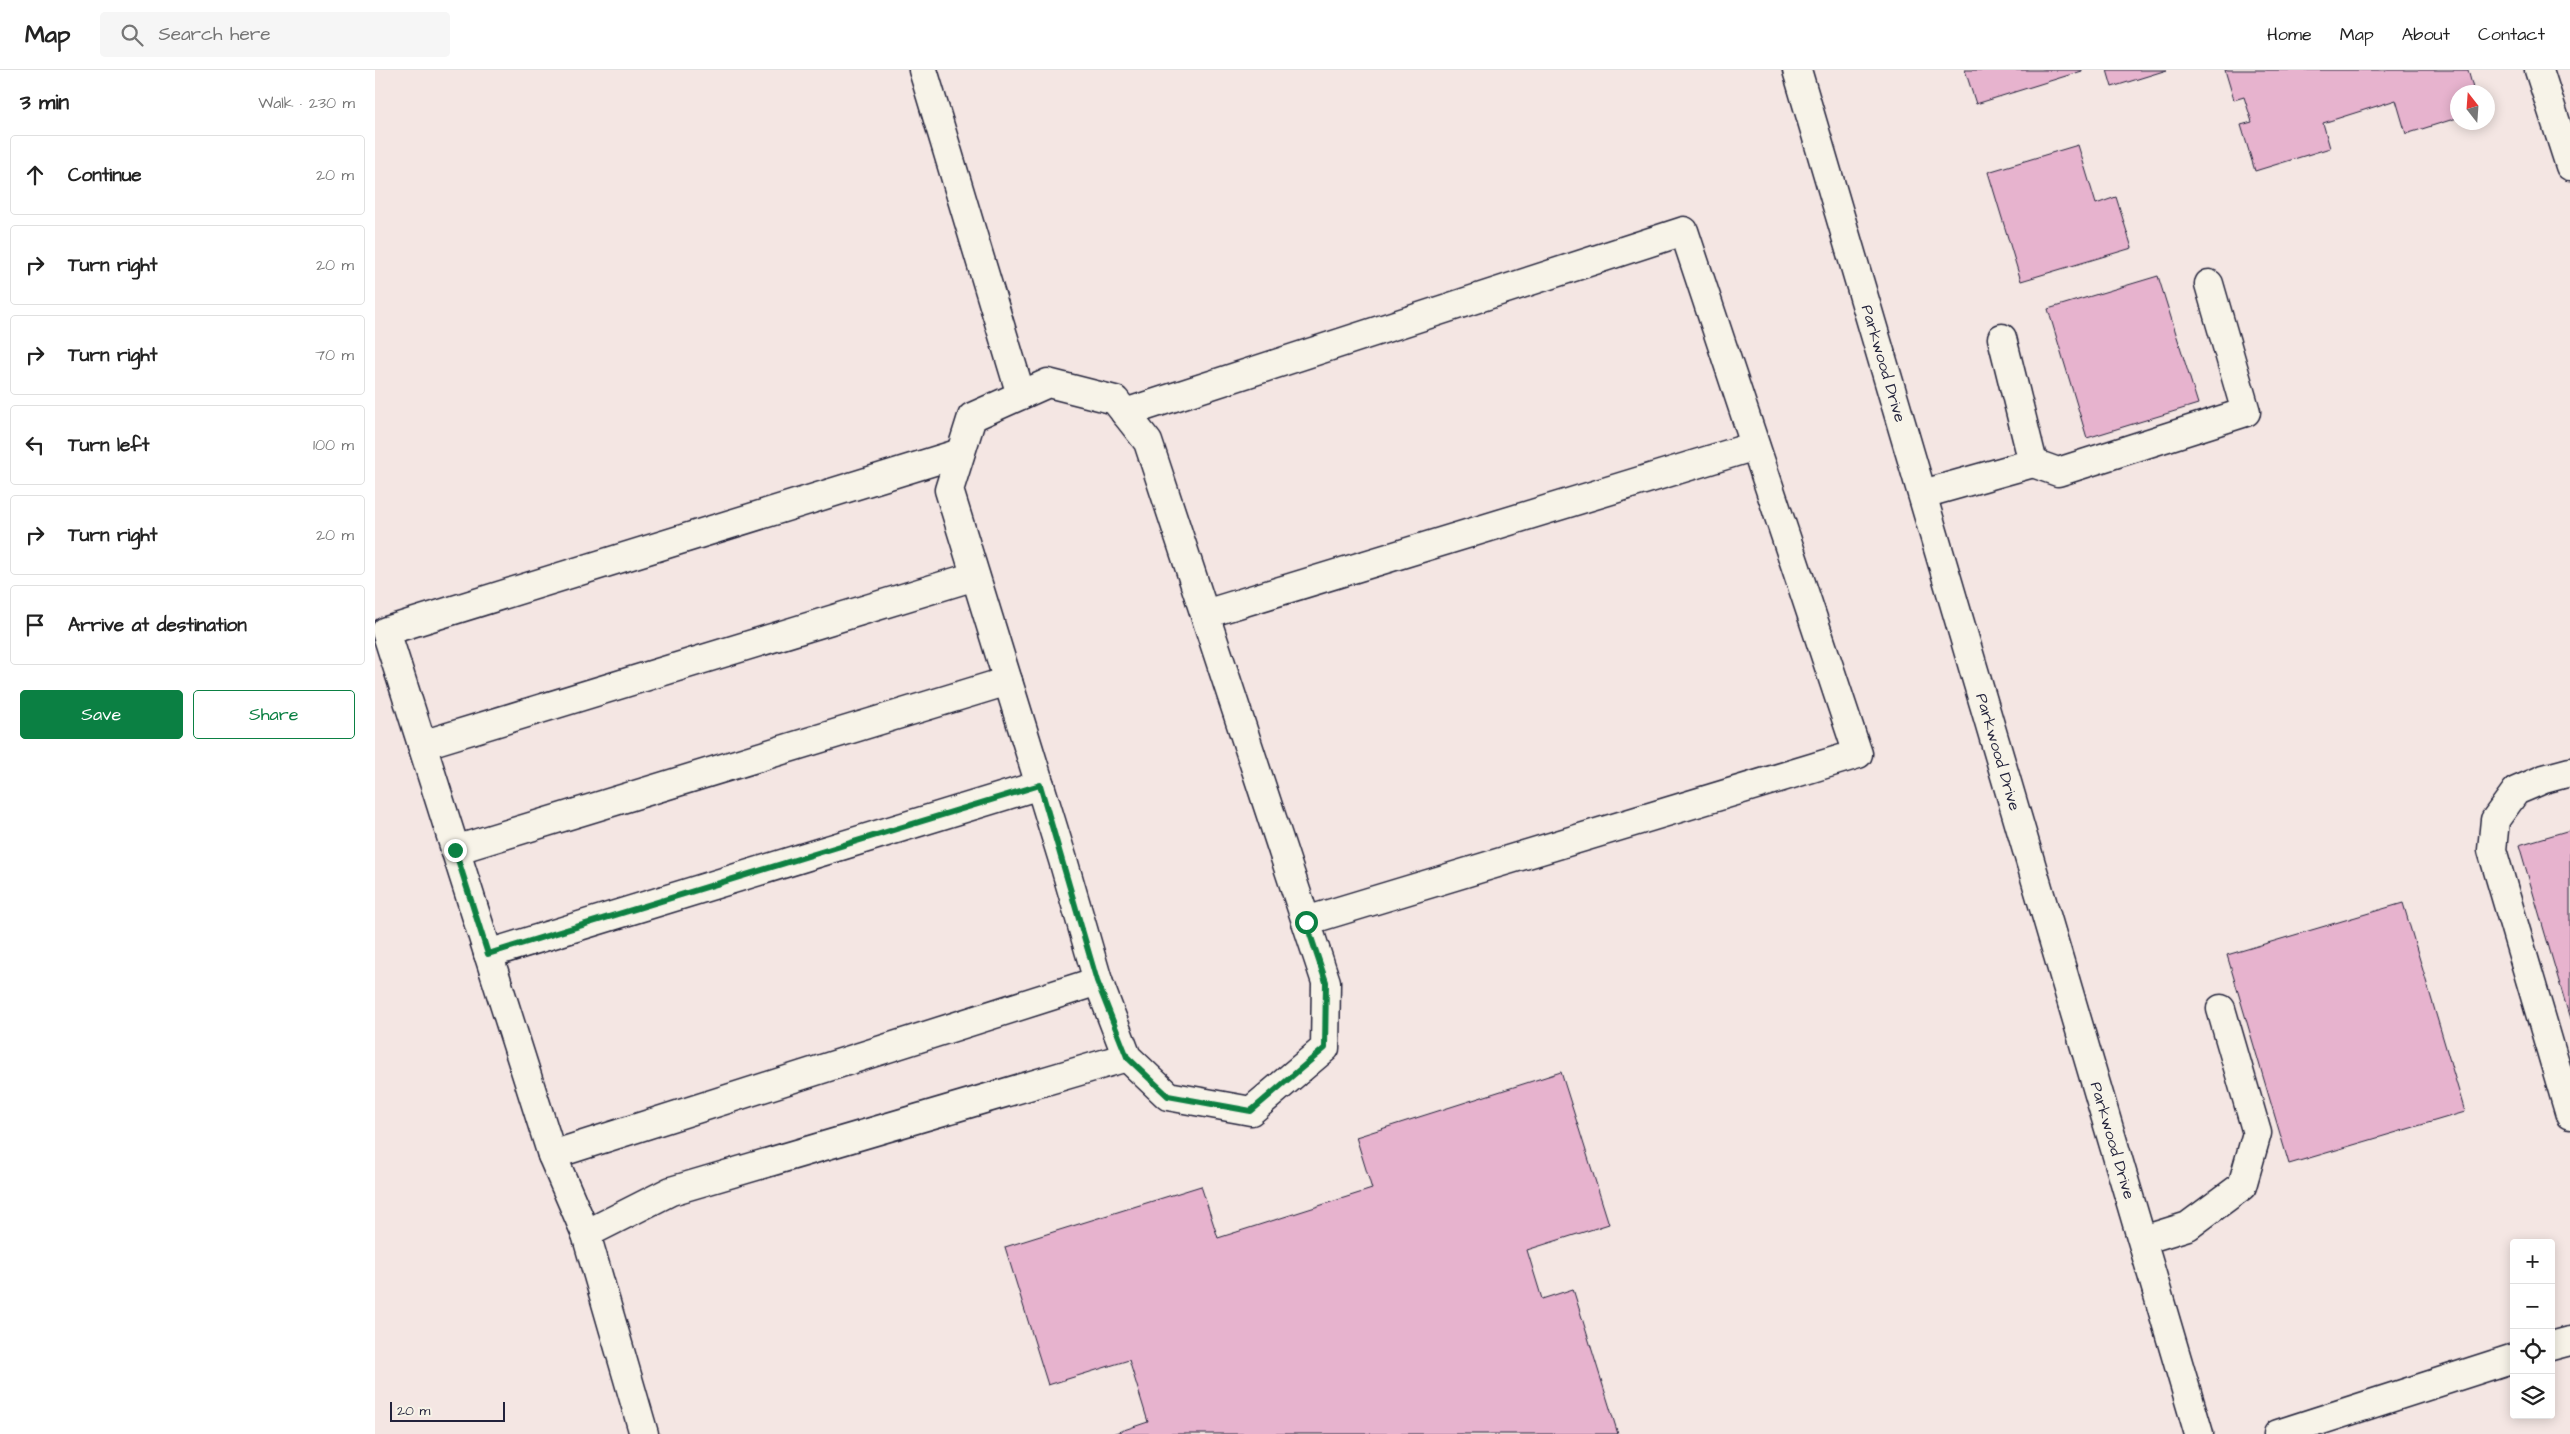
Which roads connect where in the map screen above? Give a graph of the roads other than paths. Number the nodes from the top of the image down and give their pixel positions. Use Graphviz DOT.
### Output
graph roads {
  1 [pos="923,70"];
  2 [pos="1797,70"];
  3 [pos="2539,70"];
  4 [pos="2570,166"];
  5 [pos="2209,284"];
  6 [pos="2002,338"];
  7 [pos="1021,395"];
  8 [pos="1125,413"];
  9 [pos="1755,446"];
  10 [pos="960,453"];
  11 [pos="2033,463"];
  12 [pos="1923,494"];
  13 [pos="975,576"];
  14 [pos="1205,614"];
  15 [pos="1008,681"];
  16 [pos="422,745"];
  17 [pos="2570,772"];
  18 [pos="1040,785"];
  19 [pos="455,850"];
  20 [pos="1306,922"];
  21 [pos="488,954"];
  22 [pos="1097,981"];
  23 [pos="2221,1009"];
  24 [pos="1127,1057"];
  25 [pos="2570,1115"];
  26 [pos="552,1155"];
  27 [pos="586,1234"];
  28 [pos="2143,1240"];
  29 [pos="2570,1340"];
  30 [pos="2555,1345"];
  31 [pos="2510,1359"];
  32 [pos="644,1434"];
  33 [pos="2199,1434"];
  34 [pos="2278,1434"];
  1 -- 7 [label="street"];
  2 -- 12 [label="street, Parkwood Drive"];
  3 -- 4 [label="street"];
  5 -- 11 [label="street"];
  6 -- 11 [label="street"];
  7 -- 8 [label="street"];
  7 -- 10 [label="street"];
  8 -- 9 [label="street"];
  8 -- 14 [label="street"];
  9 -- 14 [label="street"];
  9 -- 20 [label="street"];
  10 -- 13 [label="street"];
  10 -- 16 [label="street"];
  11 -- 12 [label="street"];
  12 -- 28 [label="street, Parkwood Drive"];
  13 -- 15 [label="street"];
  13 -- 16 [label="street"];
  14 -- 20 [label="street"];
  15 -- 18 [label="street"];
  15 -- 19 [label="street"];
  16 -- 19 [label="street"];
  17 -- 25 [label="street"];
  18 -- 21 [label="street"];
  18 -- 22 [label="street"];
  19 -- 21 [label="street"];
  20 -- 24 [label="street"];
  21 -- 26 [label="street"];
  22 -- 24 [label="street"];
  22 -- 26 [label="street"];
  23 -- 28 [label="street"];
  24 -- 27 [label="street"];
  26 -- 27 [label="street"];
  27 -- 32 [label="street"];
  28 -- 33 [label="street, Parkwood Drive"];
  29 -- 30 [label="street"];
  31 -- 34 [label="street"];
}
